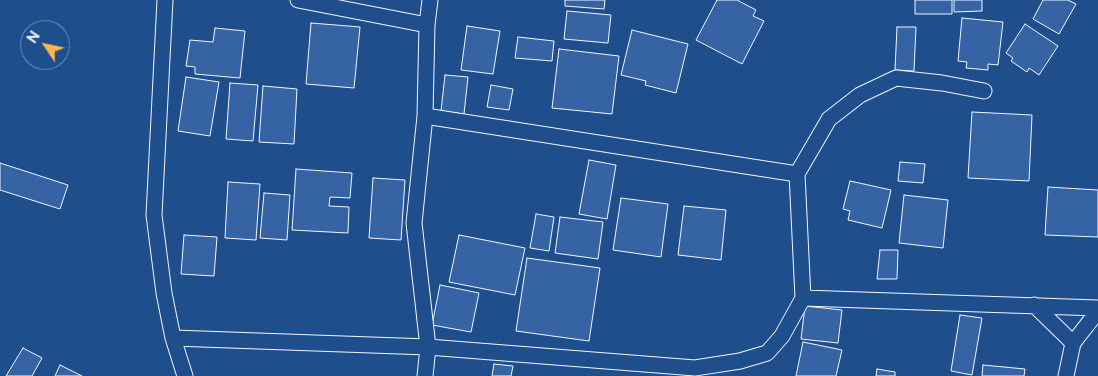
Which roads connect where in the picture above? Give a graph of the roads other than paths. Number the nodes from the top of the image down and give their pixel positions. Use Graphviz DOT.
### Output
graph roads {
  1 [pos="165,0"];
  2 [pos="298,0"];
  3 [pos="430,0"];
  4 [pos="428,25"];
  5 [pos="984,91"];
  6 [pos="425,116"];
  7 [pos="797,174"];
  8 [pos="803,298"];
  9 [pos="1034,305"];
  10 [pos="1098,309"];
  11 [pos="173,338"];
  12 [pos="1073,343"];
  13 [pos="428,348"];
  14 [pos="185,376"];
  15 [pos="425,376"];
  16 [pos="1066,376"];
  1 -- 11 [label="street"];
  2 -- 4 [label="street"];
  3 -- 4 [label="street"];
  4 -- 6 [label="street"];
  5 -- 7 [label="street"];
  6 -- 7 [label="street"];
  6 -- 13 [label="street"];
  7 -- 8 [label="street"];
  8 -- 9 [label="street"];
  8 -- 13 [label="street"];
  9 -- 10 [label="street"];
  9 -- 12 [label="street"];
  10 -- 12 [label="street"];
  11 -- 13 [label="street"];
  11 -- 14 [label="street"];
  12 -- 16 [label="street"];
  13 -- 15 [label="street"];
}
